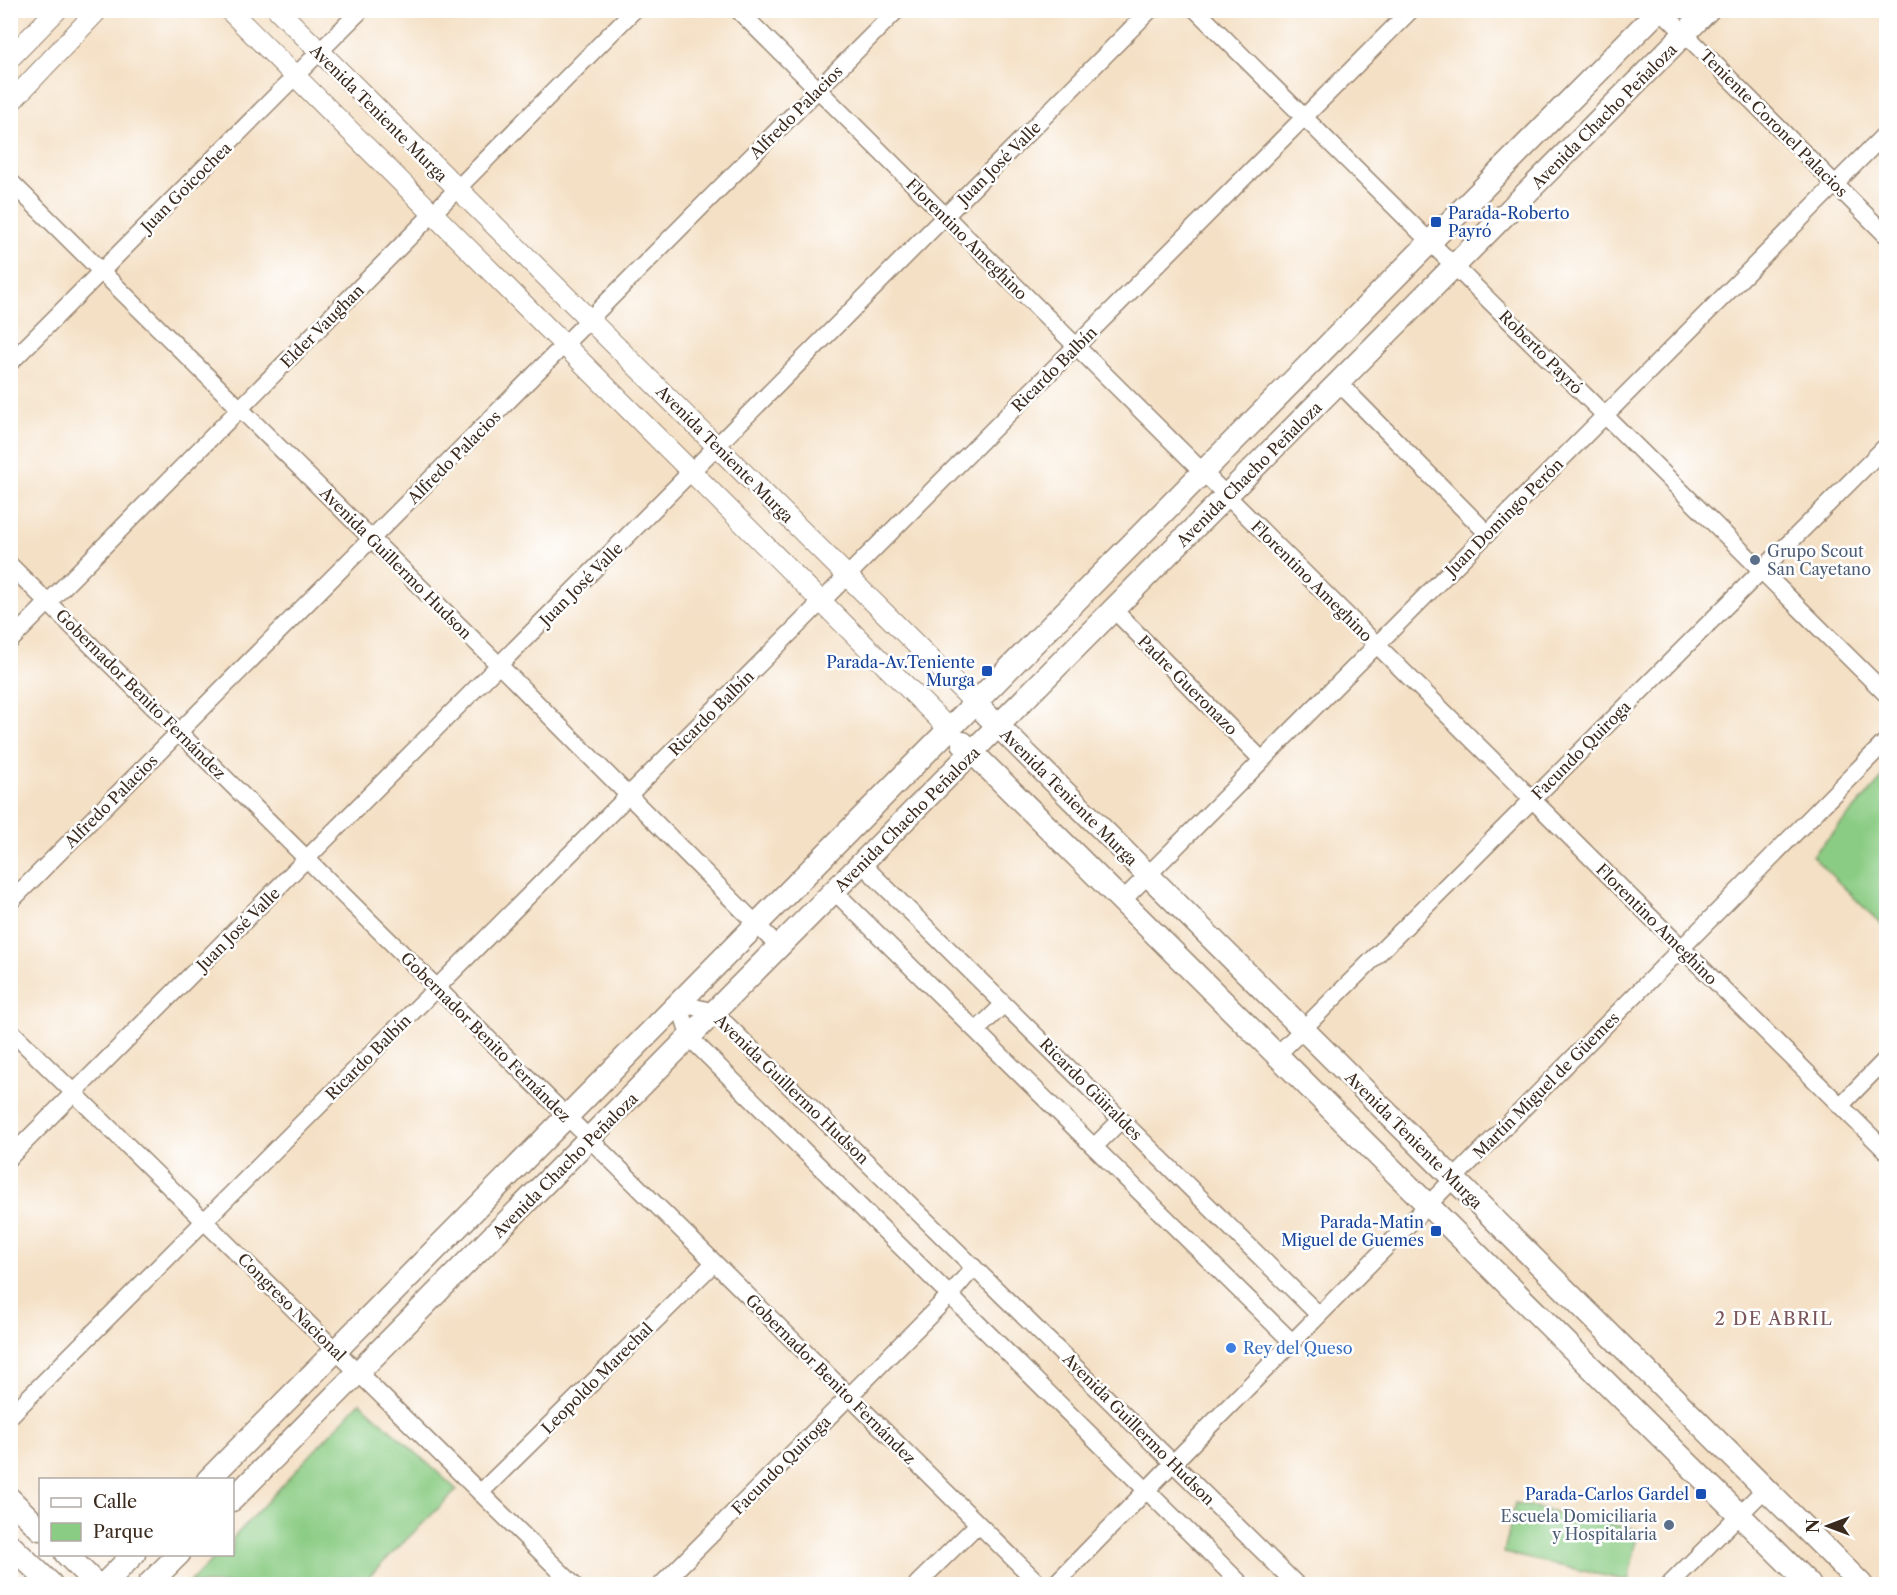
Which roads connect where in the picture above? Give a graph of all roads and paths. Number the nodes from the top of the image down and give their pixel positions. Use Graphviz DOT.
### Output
graph roads {
  1 [pos="57,10"];
  2 [pos="98,10"];
  3 [pos="229,10"];
  4 [pos="278,10"];
  5 [pos="361,10"];
  6 [pos="633,10"];
  7 [pos="738,10"];
  8 [pos="897,10"];
  9 [pos="1150,10"];
  10 [pos="1196,10"];
  11 [pos="1411,10"];
  12 [pos="1660,10"];
  13 [pos="1708,10"];
  14 [pos="1685,34"];
  15 [pos="319,53"];
  16 [pos="10,58"];
  17 [pos="295,77"];
  18 [pos="818,90"];
  19 [pos="10,103"];
  20 [pos="1304,117"];
  21 [pos="1887,132"];
  22 [pos="10,182"];
  23 [pos="1835,184"];
  24 [pos="456,190"];
  25 [pos="433,214"];
  26 [pos="945,217"];
  27 [pos="1887,235"];
  28 [pos="1430,242"];
  29 [pos="1455,266"];
  30 [pos="102,271"];
  31 [pos="590,320"];
  32 [pos="564,345"];
  33 [pos="1076,347"];
  34 [pos="10,363"];
  35 [pos="1339,383"];
  36 [pos="241,409"];
  37 [pos="1605,415"];
  38 [pos="717,446"];
  39 [pos="1887,446"];
  40 [pos="691,472"];
  41 [pos="1202,473"];
  42 [pos="1227,496"];
  43 [pos="1487,533"];
  44 [pos="372,539"];
  45 [pos="10,565"];
  46 [pos="1762,570"];
  47 [pos="847,576"];
  48 [pos="48,602"];
  49 [pos="822,602"];
  50 [pos="1114,610"];
  51 [pos="10,641"];
  52 [pos="1376,645"];
  53 [pos="500,666"];
  54 [pos="1887,694"];
  55 [pos="975,703"];
  56 [pos="999,727"];
  57 [pos="949,729"];
  58 [pos="180,732"];
  59 [pos="1887,741"];
  60 [pos="973,753"];
  61 [pos="1262,760"];
  62 [pos="630,796"];
  63 [pos="1531,799"];
  64 [pos="307,859"];
  65 [pos="862,864"];
  66 [pos="1148,875"];
  67 [pos="835,892"];
  68 [pos="10,902"];
  69 [pos="1122,902"];
  70 [pos="756,924"];
  71 [pos="779,947"];
  72 [pos="1681,948"];
  73 [pos="437,988"];
  74 [pos="679,1003"];
  75 [pos="1004,1004"];
  76 [pos="714,1012"];
  77 [pos="1302,1029"];
  78 [pos="10,1030"];
  79 [pos="976,1031"];
  80 [pos="690,1038"];
  81 [pos="1277,1055"];
  82 [pos="1887,1059"];
  83 [pos="74,1093"];
  84 [pos="1840,1106"];
  85 [pos="566,1116"];
  86 [pos="1121,1120"];
  87 [pos="590,1139"];
  88 [pos="1094,1147"];
  89 [pos="1887,1151"];
  90 [pos="10,1157"];
  91 [pos="1453,1179"];
  92 [pos="1428,1205"];
  93 [pos="204,1221"];
  94 [pos="714,1263"];
  95 [pos="974,1267"];
  96 [pos="950,1295"];
  97 [pos="1319,1315"];
  98 [pos="1292,1342"];
  99 [pos="335,1350"];
  100 [pos="359,1373"];
  101 [pos="850,1397"];
  102 [pos="10,1416"];
  103 [pos="1173,1462"];
  104 [pos="209,1478"];
  105 [pos="1765,1489"];
  106 [pos="1146,1490"];
  107 [pos="480,1493"];
  108 [pos="234,1498"];
  109 [pos="10,1499"];
  110 [pos="1739,1515"];
  111 [pos="978,1524"];
  112 [pos="39,1528"];
  113 [pos="10,1545"];
  114 [pos="68,1556"];
  115 [pos="132,1556"];
  116 [pos="177,1556"];
  117 [pos="51,1584"];
  118 [pos="96,1584"];
  119 [pos="104,1584"];
  120 [pos="149,1584"];
  121 [pos="573,1584"];
  122 [pos="662,1584"];
  123 [pos="916,1584"];
  124 [pos="1039,1584"];
  125 [pos="1055,1584"];
  126 [pos="1241,1584"];
  127 [pos="1296,1584"];
  128 [pos="1670,1584"];
  129 [pos="1809,1584"];
  130 [pos="1861,1584"];
  1 -- 16 [label="street"];
  2 -- 19 [label="street"];
  3 -- 17 [label="street, Avenida Teniente Murga"];
  4 -- 15 [label="street, Avenida Teniente Murga"];
  5 -- 15 [label="street, Juan Goicochea"];
  6 -- 24 [label="street, Elder Vaughan"];
  7 -- 18 [label="street, Florentino Ameghino"];
  8 -- 18 [label="street, Alfredo Palacios"];
  9 -- 26 [label="street, Juan José Valle"];
  10 -- 20 [label="street, Roberto Payró"];
  11 -- 20 [label="street, Ricardo Balbín"];
  12 -- 14 [label="street, Teniente Coronel Palacios"];
  12 -- 28 [label="main road, Avenida Chacho Peñaloza"];
  13 -- 14 [label="main road, Avenida Chacho Peñaloza"];
  14 -- 23 [label="street, Teniente Coronel Palacios"];
  14 -- 29 [label="main road, Avenida Chacho Peñaloza"];
  15 -- 17 [label="street, Juan Goicochea"];
  15 -- 24 [label="street, Avenida Teniente Murga"];
  17 -- 25 [label="street, Avenida Teniente Murga"];
  17 -- 30 [label="street, Juan Goicochea"];
  18 -- 26 [label="street, Florentino Ameghino"];
  18 -- 31 [label="street, Alfredo Palacios"];
  20 -- 28 [label="street, Roberto Payró"];
  20 -- 33 [label="street, Ricardo Balbín"];
  21 -- 23 [label="street, Juan Domingo Perón"];
  22 -- 30 [label="street, Avenida Guillermo Hudson"];
  23 -- 27 [label="street, Teniente Coronel Palacios"];
  23 -- 37 [label="street, Juan Domingo Perón"];
  24 -- 25 [label="street, Elder Vaughan"];
  24 -- 31 [label="street, Avenida Teniente Murga"];
  25 -- 32 [label="street, Avenida Teniente Murga"];
  25 -- 36 [label="street, Elder Vaughan"];
  26 -- 33 [label="street, Florentino Ameghino"];
  26 -- 38 [label="street, Juan José Valle"];
  28 -- 29 [label="street, Roberto Payró"];
  28 -- 41 [label="main road, Avenida Chacho Peñaloza"];
  29 -- 35 [label="main road, Avenida Chacho Peñaloza"];
  29 -- 37 [label="street, Roberto Payró"];
  30 -- 34 [label="street, Juan Goicochea"];
  30 -- 36 [label="street, Avenida Guillermo Hudson"];
  31 -- 32 [label="street, Alfredo Palacios"];
  31 -- 38 [label="street, Avenida Teniente Murga"];
  32 -- 40 [label="street, Avenida Teniente Murga"];
  32 -- 44 [label="street, Alfredo Palacios"];
  33 -- 41 [label="street, Florentino Ameghino"];
  33 -- 47 [label="street, Ricardo Balbín"];
  35 -- 42 [label="main road, Avenida Chacho Peñaloza"];
  35 -- 43 [label="street"];
  36 -- 44 [label="street, Avenida Guillermo Hudson"];
  36 -- 48 [label="street, Elder Vaughan"];
  37 -- 43 [label="street, Juan Domingo Perón"];
  37 -- 46 [label="street, Roberto Payró"];
  38 -- 40 [label="street, Juan José Valle"];
  38 -- 47 [label="street, Avenida Teniente Murga"];
  39 -- 46 [label="street, Facundo Quiroga"];
  40 -- 49 [label="street, Avenida Teniente Murga"];
  40 -- 53 [label="street, Juan José Valle"];
  41 -- 42 [label="street, Florentino Ameghino"];
  41 -- 55 [label="main road, Avenida Chacho Peñaloza"];
  42 -- 50 [label="main road, Avenida Chacho Peñaloza"];
  42 -- 52 [label="street, Florentino Ameghino"];
  43 -- 52 [label="street, Juan Domingo Perón"];
  44 -- 53 [label="street, Avenida Guillermo Hudson"];
  44 -- 58 [label="street, Alfredo Palacios"];
  45 -- 48 [label="street, Gobernador Benito Fernández"];
  46 -- 54 [label="street, Roberto Payró"];
  46 -- 63 [label="street, Facundo Quiroga"];
  47 -- 49 [label="street, Ricardo Balbín"];
  47 -- 55 [label="street, Avenida Teniente Murga"];
  48 -- 51 [label="street, Elder Vaughan"];
  48 -- 58 [label="street, Gobernador Benito Fernández"];
  49 -- 57 [label="street, Avenida Teniente Murga"];
  49 -- 62 [label="street, Ricardo Balbín"];
  50 -- 56 [label="main road, Avenida Chacho Peñaloza"];
  50 -- 61 [label="street, Padre Gueronazo"];
  52 -- 61 [label="street, Juan Domingo Perón"];
  52 -- 63 [label="street, Florentino Ameghino"];
  53 -- 62 [label="street, Avenida Guillermo Hudson"];
  53 -- 64 [label="street, Juan José Valle"];
  55 -- 56 [label="main road, Avenida Teniente Murga"];
  55 -- 57 [label="main road, Avenida Chacho Peñaloza"];
  56 -- 60 [label="main road, Avenida Chacho Peñaloza"];
  56 -- 66 [label="main road, Avenida Teniente Murga"];
  57 -- 60 [label="main road, Avenida Teniente Murga"];
  57 -- 70 [label="main road, Avenida Chacho Peñaloza"];
  58 -- 64 [label="street, Gobernador Benito Fernández"];
  58 -- 68 [label="street, Alfredo Palacios"];
  59 -- 72 [label="street, Martín Miguel de Güemes"];
  60 -- 65 [label="main road, Avenida Chacho Peñaloza"];
  60 -- 69 [label="main road, Avenida Teniente Murga"];
  61 -- 66 [label="street, Juan Domingo Perón"];
  62 -- 70 [label="street, Avenida Guillermo Hudson"];
  62 -- 73 [label="street, Ricardo Balbín"];
  63 -- 72 [label="street, Florentino Ameghino"];
  63 -- 77 [label="street, Facundo Quiroga"];
  64 -- 73 [label="street, Gobernador Benito Fernández"];
  64 -- 83 [label="street, Juan José Valle"];
  65 -- 67 [label="main road, Avenida Chacho Peñaloza"];
  65 -- 75 [label="street, Ricardo Güiraldes"];
  66 -- 69 [label="street, Juan Domingo Perón"];
  66 -- 77 [label="main road, Avenida Teniente Murga"];
  67 -- 71 [label="main road, Avenida Chacho Peñaloza"];
  67 -- 79 [label="street"];
  69 -- 81 [label="main road, Avenida Teniente Murga"];
  70 -- 71 [label="street, Avenida Guillermo Hudson"];
  70 -- 74 [label="main road, Avenida Chacho Peñaloza"];
  71 -- 76 [label="main road, Avenida Chacho Peñaloza"];
  72 -- 84 [label="street, Florentino Ameghino"];
  72 -- 91 [label="street, Martín Miguel de Güemes"];
  73 -- 85 [label="street, Gobernador Benito Fernández"];
  73 -- 93 [label="street, Ricardo Balbín"];
  74 -- 76 [label="street, Avenida Guillermo Hudson"];
  74 -- 80 [label="street, Avenida Guillermo Hudson"];
  74 -- 85 [label="main road, Avenida Chacho Peñaloza"];
  75 -- 79 [label="street"];
  75 -- 86 [label="street, Ricardo Güiraldes"];
  76 -- 80 [label="main road, Avenida Chacho Peñaloza"];
  76 -- 95 [label="street, Avenida Guillermo Hudson"];
  77 -- 81 [label="street, Facundo Quiroga"];
  77 -- 91 [label="main road, Avenida Teniente Murga"];
  78 -- 83 [label="street, Congreso Nacional"];
  79 -- 88 [label="street"];
  80 -- 87 [label="main road, Avenida Chacho Peñaloza"];
  80 -- 96 [label="street, Avenida Guillermo Hudson"];
  81 -- 92 [label="main road, Avenida Teniente Murga"];
  82 -- 84 [label="street"];
  83 -- 90 [label="street, Juan José Valle"];
  83 -- 93 [label="street, Congreso Nacional"];
  84 -- 89 [label="street, Florentino Ameghino"];
  85 -- 87 [label="street, Gobernador Benito Fernández"];
  85 -- 99 [label="main road, Avenida Chacho Peñaloza"];
  86 -- 88 [label="street"];
  86 -- 97 [label="street, Ricardo Güiraldes"];
  87 -- 94 [label="street, Gobernador Benito Fernández"];
  87 -- 100 [label="main road, Avenida Chacho Peñaloza"];
  88 -- 98 [label="street"];
  91 -- 92 [label="street, Martín Miguel de Güemes"];
  91 -- 105 [label="main road, Avenida Teniente Murga"];
  92 -- 97 [label="street, Martín Miguel de Güemes"];
  92 -- 110 [label="main road, Avenida Teniente Murga"];
  93 -- 99 [label="street, Congreso Nacional"];
  93 -- 102 [label="street, Ricardo Balbín"];
  94 -- 101 [label="street, Gobernador Benito Fernández"];
  94 -- 107 [label="street, Leopoldo Marechal"];
  95 -- 96 [label="street, Facundo Quiroga"];
  95 -- 103 [label="street, Avenida Guillermo Hudson"];
  96 -- 101 [label="street, Facundo Quiroga"];
  96 -- 106 [label="street, Avenida Guillermo Hudson"];
  97 -- 98 [label="street, Martín Miguel de Güemes"];
  98 -- 103 [label="street, Martín Miguel de Güemes"];
  99 -- 100 [label="street, Congreso Nacional"];
  99 -- 104 [label="main road, Avenida Chacho Peñaloza"];
  100 -- 107 [label="street, Congreso Nacional"];
  100 -- 108 [label="main road, Avenida Chacho Peñaloza"];
  101 -- 111 [label="street, Gobernador Benito Fernández"];
  101 -- 122 [label="street, Facundo Quiroga"];
  103 -- 106 [label="street, Martín Miguel de Güemes"];
  103 -- 127 [label="street, Avenida Guillermo Hudson"];
  105 -- 110 [label="street"];
  105 -- 130 [label="main road, Avenida Teniente Murga"];
  106 -- 125 [label="street, Martín Miguel de Güemes"];
  106 -- 126 [label="street, Avenida Guillermo Hudson"];
  107 -- 121 [label="street, Congreso Nacional"];
  109 -- 112 [label="main road"];
  110 -- 128 [label="street"];
  110 -- 129 [label="main road, Avenida Teniente Murga"];
  111 -- 123 [label="street"];
  111 -- 124 [label="street, Gobernador Benito Fernández"];
  113 -- 117 [label="main road"];
  114 -- 118 [label="main road"];
  115 -- 119 [label="main road"];
  116 -- 120 [label="main road"];
}
